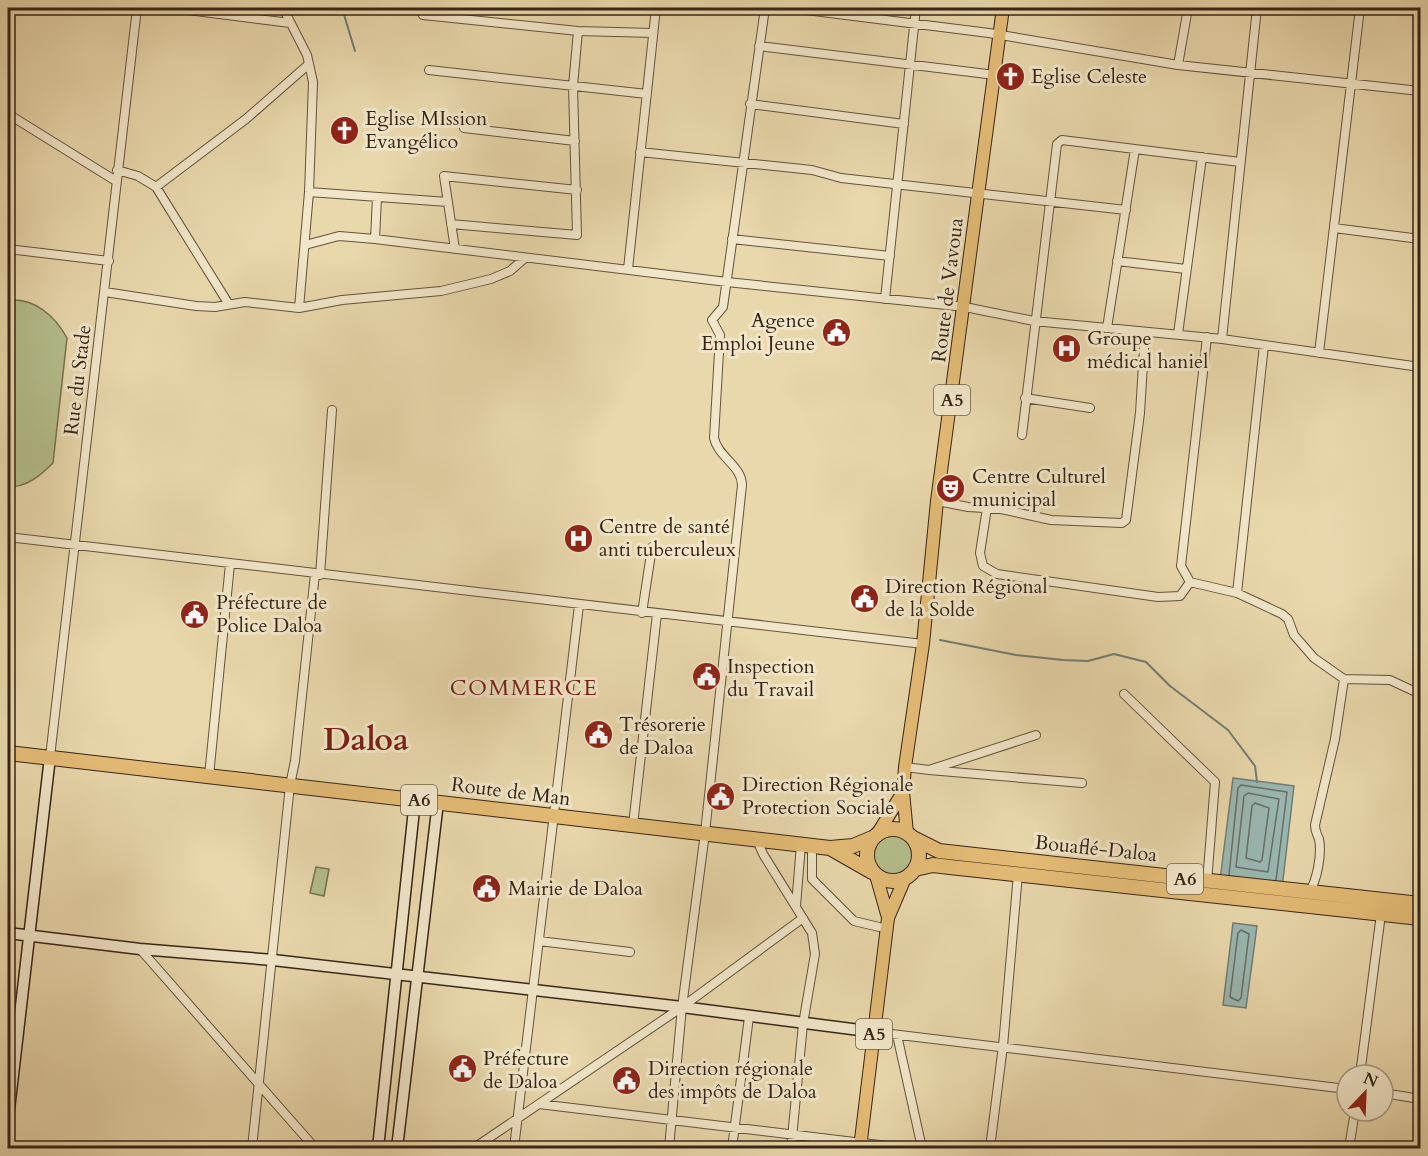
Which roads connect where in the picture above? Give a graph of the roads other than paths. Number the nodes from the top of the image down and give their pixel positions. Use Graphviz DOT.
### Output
graph roads {
  1 [pos="137,8"];
  2 [pos="172,8"];
  3 [pos="283,8"];
  4 [pos="656,8"];
  5 [pos="765,8"];
  6 [pos="790,8"];
  7 [pos="916,8"];
  8 [pos="1003,8"];
  9 [pos="1188,8"];
  10 [pos="1257,8"];
  11 [pos="1360,8"];
  12 [pos="816,9"];
  13 [pos="423,15"];
  14 [pos="290,23"];
  15 [pos="915,25"];
  16 [pos="578,31"];
  17 [pos="653,33"];
  18 [pos="1001,35"];
  19 [pos="759,46"];
  20 [pos="309,64"];
  21 [pos="910,65"];
  22 [pos="1178,65"];
  23 [pos="1420,68"];
  24 [pos="429,70"];
  25 [pos="1250,74"];
  26 [pos="995,75"];
  27 [pos="1350,85"];
  28 [pos="573,86"];
  29 [pos="1419,91"];
  30 [pos="646,94"];
  31 [pos="750,104"];
  32 [pos="8,114"];
  33 [pos="904,124"];
  34 [pos="464,128"];
  35 [pos="575,141"];
  36 [pos="1135,149"];
  37 [pos="640,152"];
  38 [pos="1202,156"];
  39 [pos="742,161"];
  40 [pos="1240,162"];
  41 [pos="117,170"];
  42 [pos="116,181"];
  43 [pos="897,184"];
  44 [pos="156,187"];
  45 [pos="577,190"];
  46 [pos="309,192"];
  47 [pos="979,195"];
  48 [pos="377,198"];
  49 [pos="448,202"];
  50 [pos="1050,204"];
  51 [pos="1125,210"];
  52 [pos="451,225"];
  53 [pos="1334,228"];
  54 [pos="375,239"];
  55 [pos="732,239"];
  56 [pos="1420,239"];
  57 [pos="305,245"];
  58 [pos="8,249"];
  59 [pos="455,249"];
  60 [pos="890,256"];
  61 [pos="525,258"];
  62 [pos="109,261"];
  63 [pos="1117,261"];
  64 [pos="628,269"];
  65 [pos="1186,269"];
  66 [pos="727,282"];
  67 [pos="105,292"];
  68 [pos="885,299"];
  69 [pos="228,303"];
  70 [pos="964,307"];
  71 [pos="299,308"];
  72 [pos="1034,321"];
  73 [pos="1107,328"];
  74 [pos="1145,332"];
  75 [pos="1178,334"];
  76 [pos="1207,337"];
  77 [pos="1222,339"];
  78 [pos="1264,345"];
  79 [pos="1318,353"];
  80 [pos="1420,367"];
  81 [pos="1025,398"];
  82 [pos="1090,408"];
  83 [pos="332,410"];
  84 [pos="1022,435"];
  85 [pos="937,501"];
  86 [pos="987,508"];
  87 [pos="8,537"];
  88 [pos="73,546"];
  89 [pos="652,547"];
  90 [pos="230,564"];
  91 [pos="318,574"];
  92 [pos="1190,582"];
  93 [pos="1237,593"];
  94 [pos="579,605"];
  95 [pos="642,613"];
  96 [pos="657,614"];
  97 [pos="727,622"];
  98 [pos="923,644"];
  99 [pos="1344,679"];
  100 [pos="1124,694"];
  101 [pos="1420,694"];
  102 [pos="1036,735"];
  103 [pos="8,753"];
  104 [pos="50,758"];
  105 [pos="905,767"];
  106 [pos="929,770"];
  107 [pos="209,776"];
  108 [pos="1082,783"];
  109 [pos="290,785"];
  110 [pos="903,792"];
  111 [pos="415,800"];
  112 [pos="438,802"];
  113 [pos="554,816"];
  114 [pos="633,825"];
  115 [pos="705,833"];
  116 [pos="875,835"];
  117 [pos="910,836"];
  118 [pos="757,839"];
  119 [pos="801,848"];
  120 [pos="830,848"];
  121 [pos="812,854"];
  122 [pos="874,874"];
  123 [pos="910,874"];
  124 [pos="1018,874"];
  125 [pos="1208,889"];
  126 [pos="1307,899"];
  127 [pos="1420,904"];
  128 [pos="796,906"];
  129 [pos="1381,914"];
  130 [pos="803,918"];
  131 [pos="1420,918"];
  132 [pos="883,923"];
  133 [pos="8,933"];
  134 [pos="27,935"];
  135 [pos="539,941"];
  136 [pos="140,950"];
  137 [pos="630,952"];
  138 [pos="273,960"];
  139 [pos="396,975"];
  140 [pos="417,977"];
  141 [pos="533,991"];
  142 [pos="682,1007"];
  143 [pos="749,1017"];
  144 [pos="803,1024"];
  145 [pos="875,1032"];
  146 [pos="897,1035"];
  147 [pos="1003,1046"];
  148 [pos="1362,1063"];
  149 [pos="260,1084"];
  150 [pos="1335,1088"];
  151 [pos="1395,1095"];
  152 [pos="1420,1099"];
  153 [pos="539,1104"];
  154 [pos="8,1111"];
  155 [pos="518,1118"];
  156 [pos="672,1120"];
  157 [pos="1353,1123"];
  158 [pos="734,1128"];
  159 [pos="792,1135"];
  160 [pos="860,1146"];
  161 [pos="252,1149"];
  162 [pos="315,1149"];
  163 [pos="378,1149"];
  164 [pos="396,1149"];
  165 [pos="474,1149"];
  166 [pos="514,1149"];
  167 [pos="669,1149"];
  168 [pos="732,1149"];
  169 [pos="790,1149"];
  170 [pos="904,1149"];
  171 [pos="922,1149"];
  172 [pos="990,1149"];
  173 [pos="1349,1149"];
  1 -- 41 [label="street, Rue du Stade"];
  2 -- 14 [label="street"];
  3 -- 14 [label="street"];
  4 -- 17 [label="street"];
  5 -- 19 [label="street"];
  6 -- 12 [label="street"];
  7 -- 15 [label="street"];
  8 -- 18 [label="main road, Route de Vavoua / A5"];
  9 -- 22 [label="street"];
  10 -- 25 [label="street"];
  11 -- 27 [label="street"];
  12 -- 15 [label="street"];
  13 -- 16 [label="street"];
  14 -- 20 [label="street"];
  15 -- 18 [label="street"];
  15 -- 21 [label="street"];
  16 -- 17 [label="street"];
  16 -- 28 [label="street"];
  17 -- 30 [label="street"];
  18 -- 22 [label="street"];
  18 -- 26 [label="main road, Route de Vavoua / A5"];
  19 -- 21 [label="street"];
  19 -- 31 [label="street"];
  20 -- 44 [label="street"];
  20 -- 46 [label="street"];
  21 -- 26 [label="street"];
  21 -- 33 [label="street"];
  22 -- 25 [label="street"];
  23 -- 29 [label="street"];
  24 -- 28 [label="street"];
  25 -- 27 [label="street"];
  25 -- 40 [label="street"];
  26 -- 47 [label="main road, Route de Vavoua / A5"];
  27 -- 29 [label="street"];
  27 -- 53 [label="street"];
  28 -- 30 [label="street"];
  28 -- 35 [label="street"];
  30 -- 37 [label="street"];
  31 -- 33 [label="street"];
  31 -- 39 [label="street"];
  32 -- 42 [label="street"];
  33 -- 43 [label="street"];
  34 -- 35 [label="street"];
  35 -- 45 [label="street"];
  36 -- 38 [label="street"];
  36 -- 50 [label="street"];
  36 -- 51 [label="street"];
  37 -- 39 [label="street"];
  37 -- 64 [label="street"];
  38 -- 40 [label="street"];
  38 -- 65 [label="street"];
  39 -- 43 [label="street"];
  39 -- 55 [label="street"];
  40 -- 77 [label="street"];
  41 -- 42 [label="street, Rue du Stade"];
  41 -- 44 [label="street"];
  42 -- 62 [label="street, Rue du Stade"];
  43 -- 47 [label="street"];
  43 -- 60 [label="street"];
  44 -- 69 [label="street"];
  45 -- 49 [label="street"];
  45 -- 52 [label="street"];
  46 -- 48 [label="street"];
  46 -- 57 [label="street"];
  47 -- 50 [label="street"];
  47 -- 70 [label="main road, Route de Vavoua / A5"];
  48 -- 49 [label="street"];
  48 -- 54 [label="street"];
  49 -- 52 [label="street"];
  50 -- 51 [label="street"];
  50 -- 72 [label="street"];
  51 -- 63 [label="street"];
  52 -- 59 [label="street"];
  53 -- 56 [label="street"];
  53 -- 79 [label="street"];
  54 -- 57 [label="street"];
  54 -- 59 [label="street"];
  55 -- 60 [label="street"];
  55 -- 66 [label="street"];
  57 -- 71 [label="street"];
  58 -- 62 [label="street"];
  59 -- 61 [label="street"];
  60 -- 68 [label="street"];
  61 -- 64 [label="street"];
  61 -- 71 [label="street"];
  62 -- 67 [label="street, Rue du Stade"];
  63 -- 65 [label="street"];
  63 -- 73 [label="street"];
  64 -- 66 [label="street"];
  65 -- 75 [label="street"];
  66 -- 68 [label="street"];
  66 -- 97 [label="street"];
  67 -- 69 [label="street"];
  67 -- 88 [label="street, Rue du Stade"];
  68 -- 70 [label="street"];
  69 -- 71 [label="street"];
  70 -- 72 [label="street"];
  70 -- 85 [label="main road, Route de Vavoua / A5"];
  72 -- 73 [label="street"];
  72 -- 81 [label="street"];
  73 -- 74 [label="street"];
  74 -- 75 [label="street"];
  74 -- 86 [label="street"];
  75 -- 76 [label="street"];
  76 -- 77 [label="street"];
  76 -- 92 [label="street"];
  77 -- 78 [label="street"];
  78 -- 79 [label="street"];
  78 -- 93 [label="street"];
  79 -- 80 [label="street"];
  81 -- 82 [label="street"];
  81 -- 84 [label="street"];
  83 -- 91 [label="street"];
  85 -- 86 [label="street"];
  85 -- 98 [label="main road, Route de Vavoua / A5"];
  86 -- 92 [label="street"];
  87 -- 88 [label="street"];
  88 -- 90 [label="street"];
  88 -- 104 [label="street, Rue du Stade"];
  89 -- 95 [label="street"];
  90 -- 91 [label="street"];
  90 -- 107 [label="street"];
  91 -- 94 [label="street"];
  91 -- 109 [label="street"];
  92 -- 93 [label="street"];
  93 -- 99 [label="street"];
  94 -- 95 [label="street"];
  94 -- 113 [label="street"];
  95 -- 96 [label="street"];
  96 -- 97 [label="street"];
  96 -- 114 [label="street"];
  97 -- 98 [label="street"];
  97 -- 115 [label="street"];
  98 -- 105 [label="main road, Route de Vavoua / A5"];
  99 -- 101 [label="street"];
  99 -- 126 [label="street"];
  100 -- 125 [label="street"];
  102 -- 106 [label="street"];
  103 -- 104 [label="highway, Route de Man / A6"];
  104 -- 107 [label="highway, Route de Man / A6"];
  104 -- 134 [label="street"];
  105 -- 106 [label="street"];
  105 -- 110 [label="main road, Route de Vavoua / A5"];
  106 -- 108 [label="street"];
  107 -- 109 [label="highway, Route de Man / A6"];
  109 -- 111 [label="highway, Route de Man / A6"];
  109 -- 138 [label="street"];
  110 -- 116 [label="main road, A5"];
  110 -- 117 [label="main road, A5"];
  111 -- 112 [label="highway, Route de Man / A6"];
  111 -- 139 [label="street"];
  112 -- 113 [label="highway, Route de Man / A6"];
  112 -- 140 [label="street"];
  113 -- 114 [label="highway, Route de Man / A6"];
  113 -- 135 [label="street"];
  114 -- 115 [label="highway, Route de Man / A6"];
  115 -- 118 [label="highway, Route de Man / A6"];
  115 -- 142 [label="street"];
  116 -- 117 [label="highway"];
  116 -- 120 [label="highway, A6"];
  116 -- 122 [label="highway"];
  117 -- 123 [label="highway"];
  117 -- 125 [label="highway, Bouaflé-Daloa / A6"];
  118 -- 119 [label="highway, Route de Man / A6"];
  118 -- 128 [label="street"];
  119 -- 120 [label="highway, Route de Man / A6"];
  119 -- 128 [label="street"];
  120 -- 122 [label="highway, A6"];
  121 -- 132 [label="street"];
  122 -- 123 [label="highway"];
  122 -- 132 [label="main road, A5"];
  123 -- 124 [label="highway, Bouaflé-Daloa / A6"];
  123 -- 132 [label="main road, A5"];
  124 -- 125 [label="highway, Bouaflé-Daloa / A6"];
  124 -- 147 [label="street"];
  125 -- 126 [label="highway, Bouaflé-Daloa / A6"];
  126 -- 127 [label="highway, Bouaflé-Daloa / A6"];
  126 -- 129 [label="highway, Bouaflé-Daloa / A6"];
  128 -- 130 [label="street"];
  129 -- 131 [label="highway, Bouaflé-Daloa / A6"];
  129 -- 148 [label="street"];
  130 -- 142 [label="street"];
  130 -- 144 [label="street"];
  132 -- 145 [label="main road, A5"];
  133 -- 134 [label="street"];
  134 -- 136 [label="street"];
  134 -- 154 [label="street"];
  135 -- 137 [label="street"];
  135 -- 141 [label="street"];
  136 -- 138 [label="street"];
  136 -- 149 [label="street"];
  138 -- 139 [label="street"];
  138 -- 149 [label="street"];
  139 -- 140 [label="street"];
  139 -- 163 [label="street"];
  140 -- 141 [label="street"];
  140 -- 164 [label="street"];
  141 -- 142 [label="street"];
  141 -- 155 [label="street"];
  142 -- 143 [label="street"];
  142 -- 153 [label="street"];
  142 -- 156 [label="street"];
  143 -- 144 [label="street"];
  143 -- 158 [label="street"];
  144 -- 145 [label="street"];
  144 -- 159 [label="street"];
  145 -- 146 [label="street"];
  145 -- 160 [label="main road, A5"];
  146 -- 147 [label="street"];
  146 -- 171 [label="street"];
  147 -- 150 [label="street"];
  147 -- 172 [label="street"];
  149 -- 161 [label="street"];
  149 -- 162 [label="street"];
  151 -- 152 [label="street"];
  153 -- 155 [label="street"];
  153 -- 156 [label="street"];
  155 -- 165 [label="street"];
  155 -- 166 [label="street"];
  156 -- 158 [label="street"];
  156 -- 167 [label="street"];
  157 -- 173 [label="street"];
  158 -- 159 [label="street"];
  158 -- 168 [label="street"];
  159 -- 160 [label="street"];
  159 -- 169 [label="street"];
  160 -- 170 [label="street"];
}
